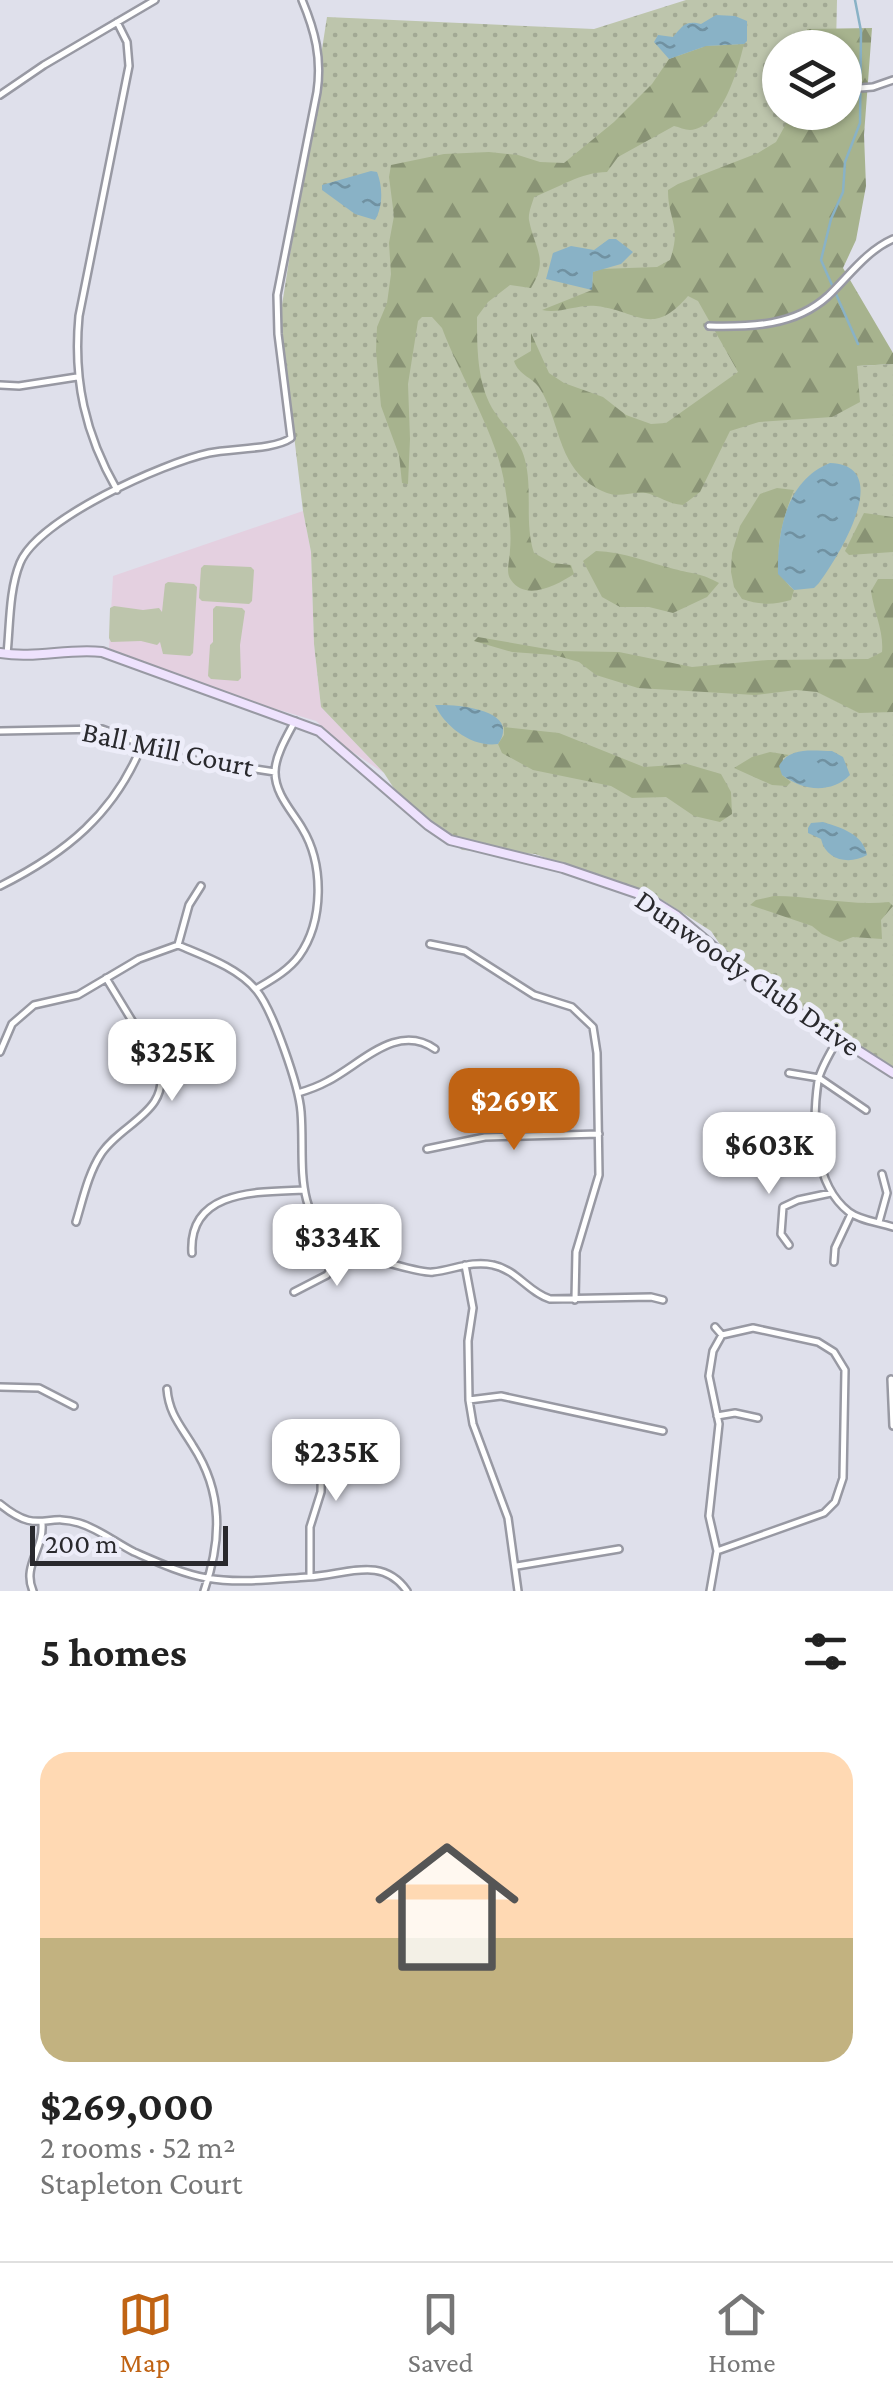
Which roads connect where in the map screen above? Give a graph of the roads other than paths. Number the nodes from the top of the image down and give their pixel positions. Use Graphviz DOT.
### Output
graph roads {
  1 [pos="155,0"];
  2 [pos="302,0"];
  3 [pos="117,22"];
  4 [pos="893,80"];
  5 [pos="862,88"];
  6 [pos="0,95"];
  7 [pos="893,239"];
  8 [pos="709,326"];
  9 [pos="77,378"];
  10 [pos="0,385"];
  11 [pos="117,490"];
  12 [pos="4,653"];
  13 [pos="295,721"];
  14 [pos="0,731"];
  15 [pos="142,745"];
  16 [pos="275,772"];
  17 [pos="0,886"];
  18 [pos="201,886"];
  19 [pos="430,944"];
  20 [pos="178,945"];
  21 [pos="106,978"];
  22 [pos="256,989"];
  23 [pos="838,1039"];
  24 [pos="436,1049"];
  25 [pos="0,1052"];
  26 [pos="789,1073"];
  27 [pos="893,1073"];
  28 [pos="818,1078"];
  29 [pos="298,1093"];
  30 [pos="866,1110"];
  31 [pos="599,1134"];
  32 [pos="786,1134"];
  33 [pos="816,1134"];
  34 [pos="426,1149"];
  35 [pos="882,1174"];
  36 [pos="302,1190"];
  37 [pos="831,1193"];
  38 [pos="851,1214"];
  39 [pos="76,1222"];
  40 [pos="879,1222"];
  41 [pos="893,1227"];
  42 [pos="790,1246"];
  43 [pos="342,1248"];
  44 [pos="192,1253"];
  45 [pos="834,1262"];
  46 [pos="465,1265"];
  47 [pos="294,1292"];
  48 [pos="576,1300"];
  49 [pos="664,1300"];
  50 [pos="714,1327"];
  51 [pos="722,1336"];
  52 [pos="891,1379"];
  53 [pos="0,1387"];
  54 [pos="167,1389"];
  55 [pos="469,1400"];
  56 [pos="74,1406"];
  57 [pos="717,1416"];
  58 [pos="758,1418"];
  59 [pos="893,1426"];
  60 [pos="663,1431"];
  61 [pos="322,1432"];
  62 [pos="0,1504"];
  63 [pos="42,1524"];
  64 [pos="619,1550"];
  65 [pos="717,1552"];
  66 [pos="516,1566"];
  67 [pos="310,1577"];
  68 [pos="208,1579"];
  69 [pos="33,1591"];
  70 [pos="204,1591"];
  71 [pos="408,1591"];
  72 [pos="518,1591"];
  73 [pos="710,1591"];
  1 -- 3 [label="street"];
  2 -- 11 [label="street"];
  3 -- 6 [label="street"];
  3 -- 9 [label="street"];
  4 -- 5 [label="street"];
  7 -- 8 [label="street"];
  9 -- 10 [label="street"];
  9 -- 11 [label="street"];
  11 -- 12 [label="street"];
  12 -- 13 [label="street, Dunwoody Club Drive"];
  13 -- 16 [label="street"];
  13 -- 23 [label="street, Dunwoody Club Drive"];
  14 -- 15 [label="street, Ball Mill Court"];
  15 -- 16 [label="street, Ball Mill Court"];
  15 -- 17 [label="street"];
  16 -- 22 [label="street"];
  18 -- 20 [label="street"];
  19 -- 31 [label="street"];
  20 -- 21 [label="street"];
  20 -- 22 [label="street"];
  21 -- 25 [label="street"];
  21 -- 39 [label="street"];
  22 -- 29 [label="street"];
  23 -- 27 [label="street, Dunwoody Club Drive"];
  23 -- 28 [label="street"];
  24 -- 29 [label="street"];
  26 -- 28 [label="street"];
  28 -- 30 [label="street"];
  28 -- 33 [label="street"];
  29 -- 36 [label="street"];
  31 -- 34 [label="street"];
  31 -- 48 [label="street"];
  32 -- 33 [label="street"];
  33 -- 37 [label="street"];
  35 -- 40 [label="street"];
  36 -- 43 [label="street"];
  36 -- 44 [label="street"];
  37 -- 38 [label="street"];
  37 -- 42 [label="street"];
  38 -- 40 [label="street"];
  38 -- 45 [label="street"];
  40 -- 41 [label="street"];
  43 -- 46 [label="street"];
  43 -- 47 [label="street"];
  46 -- 48 [label="street"];
  46 -- 55 [label="street"];
  48 -- 49 [label="street"];
  50 -- 51 [label="street"];
  51 -- 57 [label="street"];
  51 -- 65 [label="street"];
  52 -- 59 [label="street"];
  53 -- 56 [label="street"];
  54 -- 68 [label="street"];
  55 -- 60 [label="street"];
  55 -- 66 [label="street"];
  57 -- 58 [label="street"];
  57 -- 65 [label="street"];
  61 -- 67 [label="street"];
  62 -- 63 [label="street"];
  63 -- 68 [label="street"];
  63 -- 69 [label="street"];
  64 -- 66 [label="street"];
  65 -- 73 [label="street"];
  66 -- 72 [label="street"];
  67 -- 68 [label="street"];
  67 -- 71 [label="street"];
  68 -- 70 [label="street"];
}
